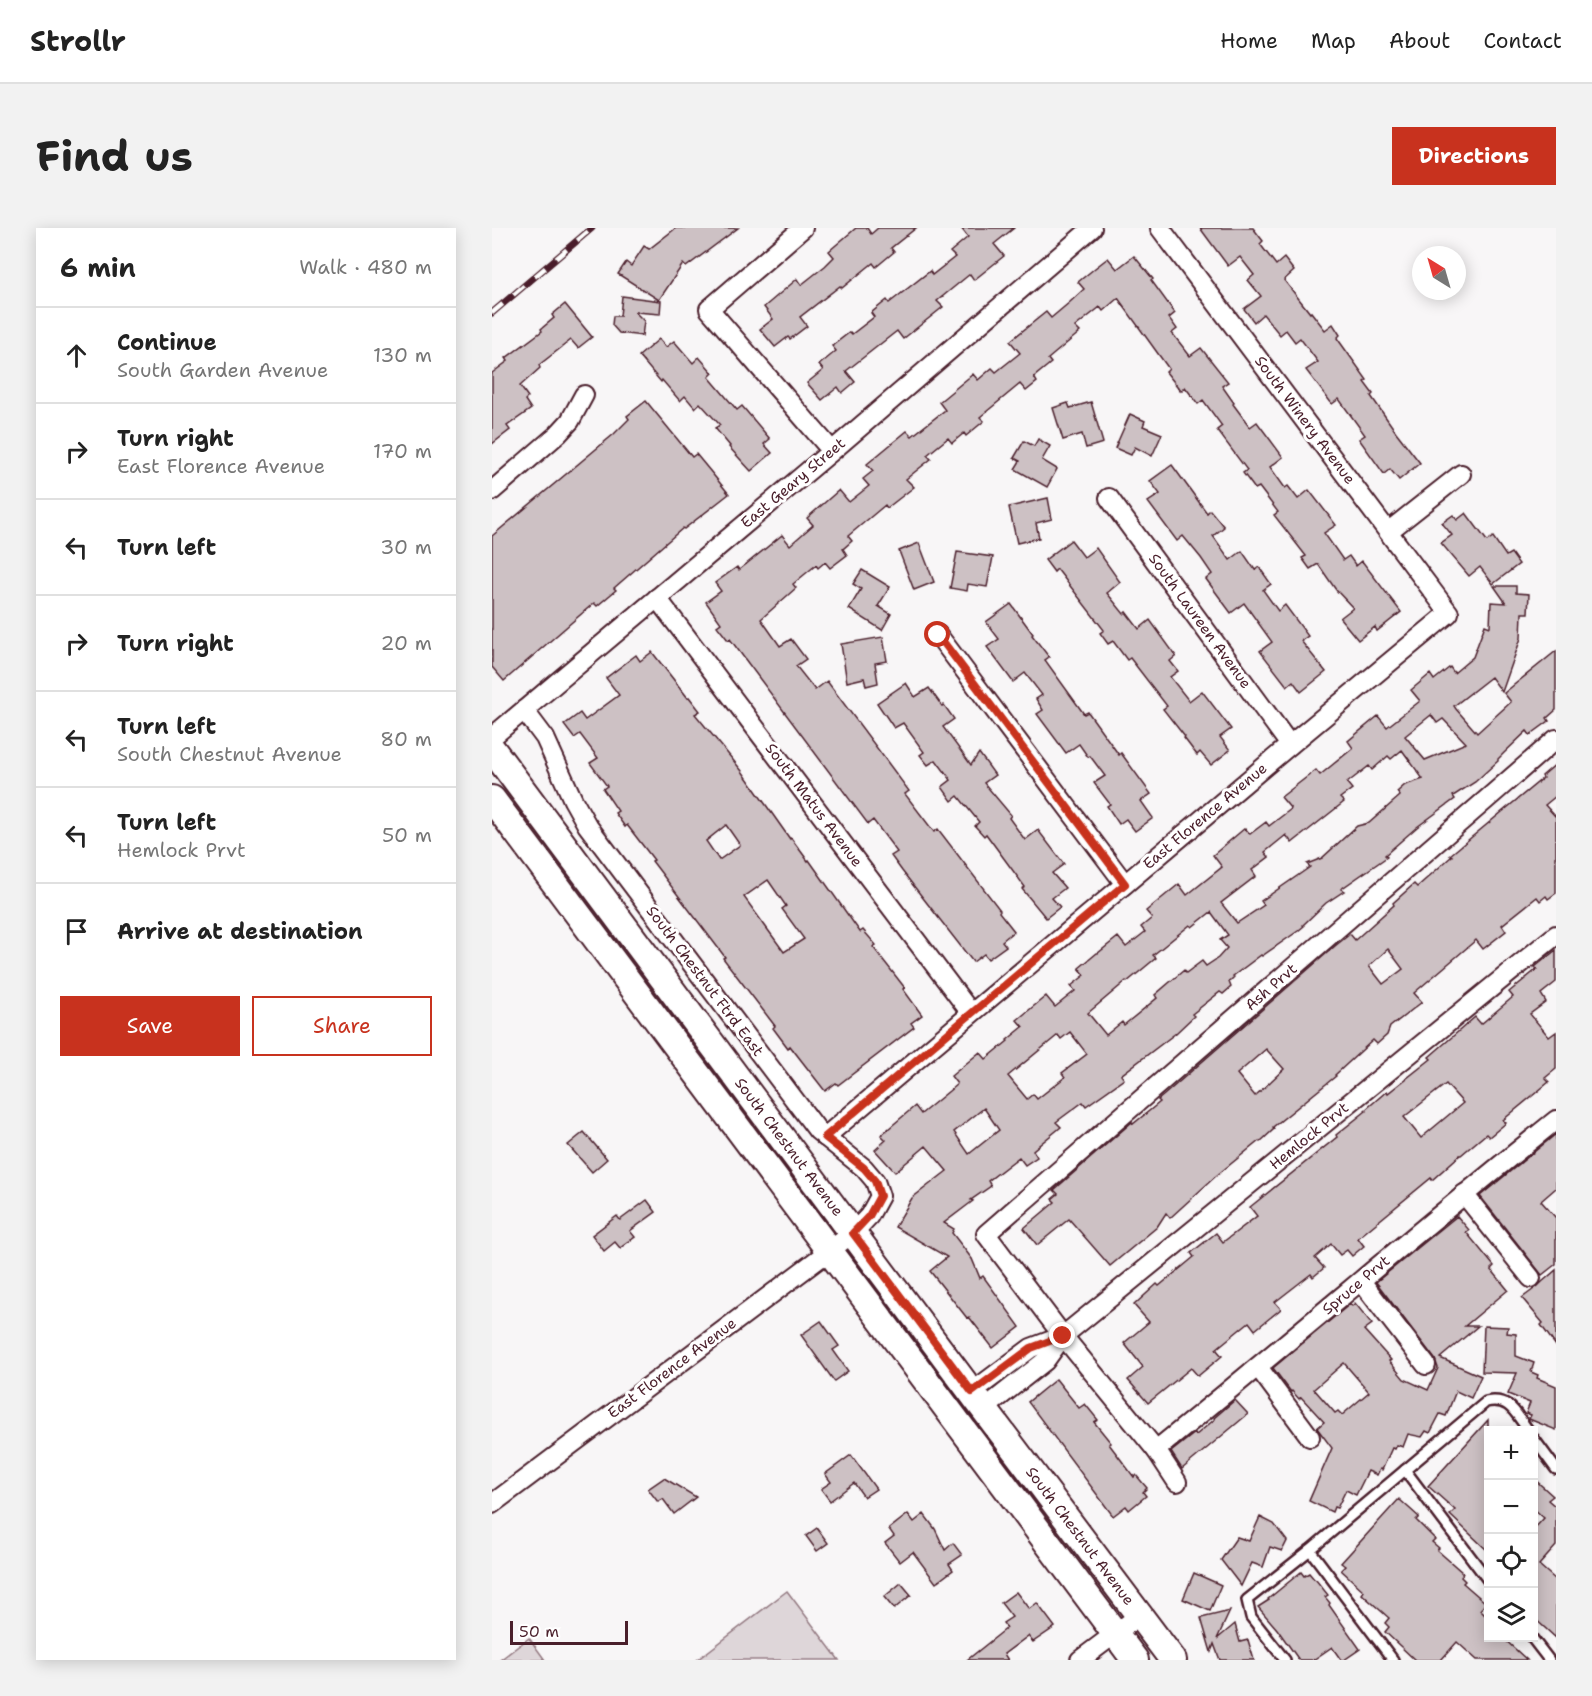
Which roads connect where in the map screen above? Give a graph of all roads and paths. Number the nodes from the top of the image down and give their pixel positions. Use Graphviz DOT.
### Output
graph roads {
  1 [pos="803,228"];
  2 [pos="1092,228"];
  3 [pos="1160,228"];
  4 [pos="584,395"];
  5 [pos="832,451"];
  6 [pos="1461,474"];
  7 [pos="492,491"];
  8 [pos="1109,498"];
  9 [pos="1389,531"];
  10 [pos="657,598"];
  11 [pos="1449,613"];
  12 [pos="938,635"];
  13 [pos="524,710"];
  14 [pos="492,737"];
  15 [pos="1556,739"];
  16 [pos="1290,745"];
  17 [pos="492,748"];
  18 [pos="492,799"];
  19 [pos="1125,884"];
  20 [pos="1556,935"];
  21 [pos="971,1013"];
  22 [pos="1556,1120"];
  23 [pos="825,1137"];
  24 [pos="1464,1194"];
  25 [pos="853,1233"];
  26 [pos="830,1250"];
  27 [pos="1531,1278"];
  28 [pos="1361,1281"];
  29 [pos="1063,1336"];
  30 [pos="1426,1365"];
  31 [pos="1258,1368"];
  32 [pos="978,1400"];
  33 [pos="1523,1426"];
  34 [pos="1310,1437"];
  35 [pos="1538,1445"];
  36 [pos="1156,1450"];
  37 [pos="1556,1469"];
  38 [pos="1405,1470"];
  39 [pos="1177,1482"];
  40 [pos="492,1504"];
  41 [pos="1310,1550"];
  42 [pos="1484,1575"];
  43 [pos="1140,1615"];
  44 [pos="1115,1634"];
  45 [pos="1535,1642"];
  46 [pos="1080,1660"];
  47 [pos="1135,1660"];
  48 [pos="1173,1660"];
  49 [pos="1285,1660"];
  50 [pos="1393,1660"];
  51 [pos="1550,1660"];
  1 -- 5 [label="street"];
  2 -- 5 [label="street, East Geary Street"];
  3 -- 9 [label="street, South Winery Avenue"];
  4 -- 7 [label="street"];
  5 -- 10 [label="street, East Geary Street"];
  6 -- 9 [label="street"];
  8 -- 16 [label="street, South Laureen Avenue"];
  9 -- 11 [label="street, South Winery Avenue"];
  10 -- 13 [label="street, East Geary Street"];
  10 -- 21 [label="street, South Matus Avenue"];
  11 -- 16 [label="street, East Florence Avenue"];
  12 -- 19 [label="street"];
  13 -- 14 [label="street, East Geary Street"];
  13 -- 23 [label="street, South Chestnut Ftrd East"];
  15 -- 29 [label="street, Ash Prvt"];
  16 -- 19 [label="street, East Florence Avenue"];
  17 -- 25 [label="main road, South Chestnut Avenue"];
  18 -- 26 [label="main road, South Chestnut Avenue"];
  19 -- 21 [label="street, East Florence Avenue"];
  20 -- 29 [label="street, Hemlock Prvt"];
  21 -- 23 [label="street, East Florence Avenue"];
  22 -- 24 [label="street, Spruce Prvt"];
  23 -- 25 [label="street, South Chestnut Ftrd East"];
  24 -- 27 [label="street"];
  24 -- 28 [label="street, Spruce Prvt"];
  25 -- 26 [label="street, East Florence Avenue"];
  25 -- 32 [label="main road, South Chestnut Avenue"];
  26 -- 40 [label="street, East Florence Avenue"];
  26 -- 44 [label="main road, South Chestnut Avenue"];
  28 -- 30 [label="street"];
  28 -- 31 [label="street, Spruce Prvt"];
  29 -- 32 [label="street, Hemlock Prvt"];
  29 -- 36 [label="street"];
  31 -- 34 [label="street"];
  31 -- 36 [label="street, Spruce Prvt"];
  32 -- 43 [label="main road, South Chestnut Avenue"];
  33 -- 38 [label="lane"];
  35 -- 37 [label="lane"];
  36 -- 39 [label="street"];
  38 -- 41 [label="lane"];
  38 -- 42 [label="lane"];
  41 -- 49 [label="lane"];
  41 -- 50 [label="lane"];
  43 -- 44 [label="street"];
  43 -- 48 [label="main road, South Chestnut Avenue"];
  44 -- 46 [label="street"];
  44 -- 47 [label="main road, South Chestnut Avenue"];
  45 -- 51 [label="lane"];
}
